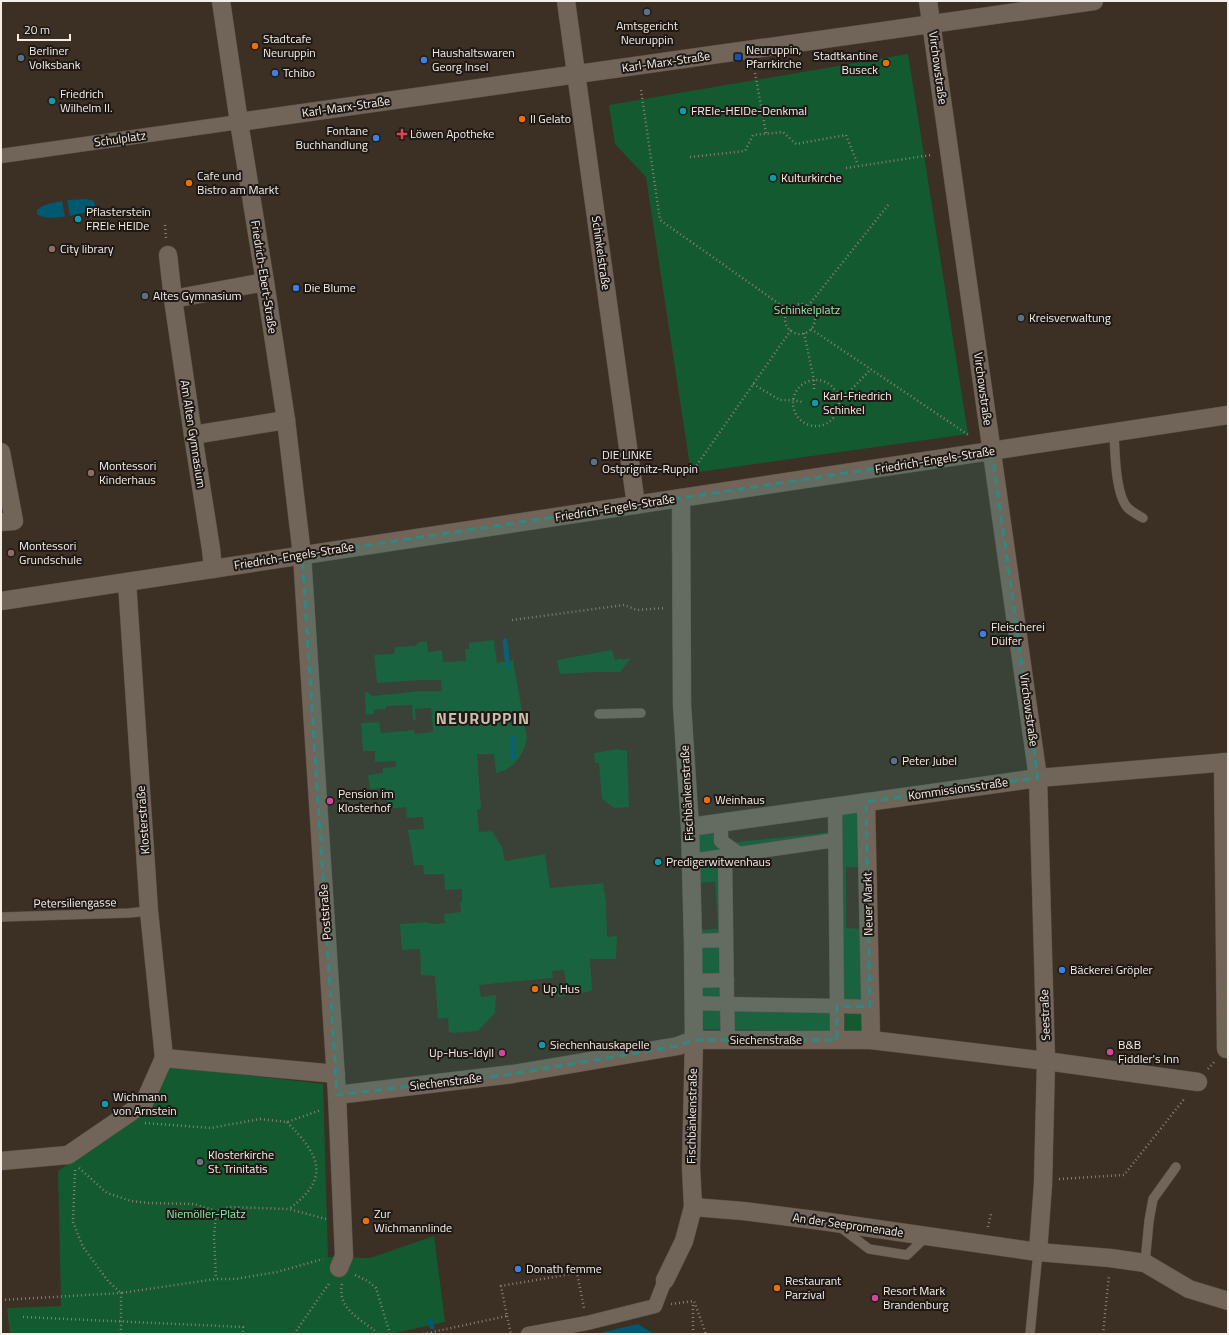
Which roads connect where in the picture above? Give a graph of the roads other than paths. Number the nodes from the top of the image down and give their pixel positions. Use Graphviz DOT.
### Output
graph roads {
  1 [pos="221,1"];
  2 [pos="566,1"];
  3 [pos="928,1"];
  4 [pos="1094,1"];
  5 [pos="932,24"];
  6 [pos="576,75"];
  7 [pos="239,122"];
  8 [pos="1,156"];
  9 [pos="168,255"];
  10 [pos="265,282"];
  11 [pos="173,299"];
  12 [pos="1228,415"];
  13 [pos="286,420"];
  14 [pos="1114,433"];
  15 [pos="193,436"];
  16 [pos="992,451"];
  17 [pos="1,452"];
  18 [pos="681,498"];
  19 [pos="636,505"];
  20 [pos="1143,518"];
  21 [pos="1,522"];
  22 [pos="302,555"];
  23 [pos="213,569"];
  24 [pos="127,582"];
  25 [pos="1,601"];
  26 [pos="641,712"];
  27 [pos="599,714"];
  28 [pos="1226,762"];
  29 [pos="1038,778"];
  30 [pos="866,802"];
  31 [pos="835,806"];
  32 [pos="721,822"];
  33 [pos="690,827"];
  34 [pos="835,840"];
  35 [pos="732,855"];
  36 [pos="691,861"];
  37 [pos="149,911"];
  38 [pos="1,917"];
  39 [pos="726,940"];
  40 [pos="693,941"];
  41 [pos="727,980"];
  42 [pos="693,981"];
  43 [pos="693,1003"];
  44 [pos="727,1004"];
  45 [pos="837,1006"];
  46 [pos="870,1007"];
  47 [pos="694,1040"];
  48 [pos="728,1040"];
  49 [pos="837,1040"];
  50 [pos="871,1040"];
  51 [pos="1227,1045"];
  52 [pos="164,1058"];
  53 [pos="1046,1061"];
  54 [pos="336,1074"];
  55 [pos="1198,1082"];
  56 [pos="337,1100"];
  57 [pos="1,1161"];
  58 [pos="1176,1167"];
  59 [pos="693,1207"];
  60 [pos="1038,1252"];
  61 [pos="1145,1263"];
  62 [pos="347,1271"];
  63 [pos="665,1280"];
  64 [pos="1228,1301"];
  65 [pos="528,1334"];
  66 [pos="1030,1334"];
  1 -- 7 [label="street, Friedrich-Ebert-Straße"];
  2 -- 6 [label="street, Schinkelstraße"];
  3 -- 5 [label="street, Virchowstraße"];
  4 -- 5 [label="street, Karl-Marx-Straße"];
  5 -- 6 [label="street, Karl-Marx-Straße"];
  5 -- 16 [label="street, Virchowstraße"];
  6 -- 7 [label="street, Karl-Marx-Straße"];
  6 -- 19 [label="street, Schinkelstraße"];
  7 -- 8 [label="street, Schulplatz"];
  7 -- 10 [label="street, Friedrich-Ebert-Straße"];
  9 -- 11 [label="street, Am Alten Gymnasium"];
  10 -- 11 [label="street"];
  10 -- 13 [label="street, Friedrich-Ebert-Straße"];
  11 -- 15 [label="street, Am Alten Gymnasium"];
  12 -- 14 [label="street, Friedrich-Engels-Straße"];
  13 -- 15 [label="street"];
  13 -- 22 [label="street, Friedrich-Ebert-Straße"];
  14 -- 16 [label="street, Friedrich-Engels-Straße"];
  14 -- 20 [label="lane"];
  15 -- 23 [label="street, Am Alten Gymnasium"];
  16 -- 18 [label="street, Friedrich-Engels-Straße"];
  16 -- 29 [label="street, Virchowstraße"];
  17 -- 21 [label="street"];
  18 -- 19 [label="street, Friedrich-Engels-Straße"];
  18 -- 33 [label="street, Fischbänkenstraße"];
  19 -- 22 [label="street, Friedrich-Engels-Straße"];
  22 -- 23 [label="street, Friedrich-Engels-Straße"];
  22 -- 54 [label="street, Poststraße"];
  23 -- 24 [label="street, Friedrich-Engels-Straße"];
  24 -- 25 [label="street, Friedrich-Engels-Straße"];
  24 -- 37 [label="street, Klosterstraße"];
  26 -- 27 [label="lane"];
  28 -- 29 [label="street, Kommissionsstraße"];
  28 -- 51 [label="street"];
  29 -- 30 [label="street, Kommissionsstraße"];
  29 -- 53 [label="street, Seestraße"];
  30 -- 31 [label="street, Kommissionsstraße"];
  30 -- 46 [label="street, Neuer Markt"];
  31 -- 32 [label="street, Kommissionsstraße"];
  31 -- 34 [label="street"];
  32 -- 33 [label="street, Kommissionsstraße"];
  32 -- 35 [label="street"];
  33 -- 36 [label="street, Fischbänkenstraße"];
  34 -- 35 [label="street"];
  34 -- 45 [label="street"];
  35 -- 36 [label="street"];
  35 -- 39 [label="street"];
  36 -- 40 [label="street, Fischbänkenstraße"];
  37 -- 38 [label="lane, Petersiliengasse"];
  37 -- 52 [label="street, Klosterstraße"];
  39 -- 40 [label="street"];
  39 -- 41 [label="street"];
  40 -- 42 [label="street, Fischbänkenstraße"];
  41 -- 42 [label="street"];
  41 -- 44 [label="street"];
  42 -- 43 [label="street, Fischbänkenstraße"];
  43 -- 44 [label="street"];
  43 -- 47 [label="street, Fischbänkenstraße"];
  44 -- 45 [label="street"];
  44 -- 48 [label="street"];
  45 -- 46 [label="street"];
  45 -- 49 [label="street"];
  46 -- 50 [label="street, Neuer Markt"];
  47 -- 48 [label="street, Siechenstraße"];
  47 -- 56 [label="street, Siechenstraße"];
  47 -- 59 [label="street, Fischbänkenstraße"];
  48 -- 49 [label="street, Siechenstraße"];
  49 -- 50 [label="street, Siechenstraße"];
  50 -- 53 [label="street, Siechenstraße"];
  52 -- 54 [label="street"];
  52 -- 57 [label="street"];
  53 -- 55 [label="street, Siechenstraße"];
  53 -- 60 [label="street, Seestraße"];
  54 -- 56 [label="street, Poststraße"];
  56 -- 62 [label="street, Poststraße"];
  58 -- 61 [label="lane"];
  59 -- 60 [label="street, An der Seepromenade"];
  59 -- 63 [label="street"];
  60 -- 61 [label="street, An der Seepromenade"];
  60 -- 66 [label="lane"];
  61 -- 64 [label="street, An der Seepromenade"];
  63 -- 65 [label="street"];
}
